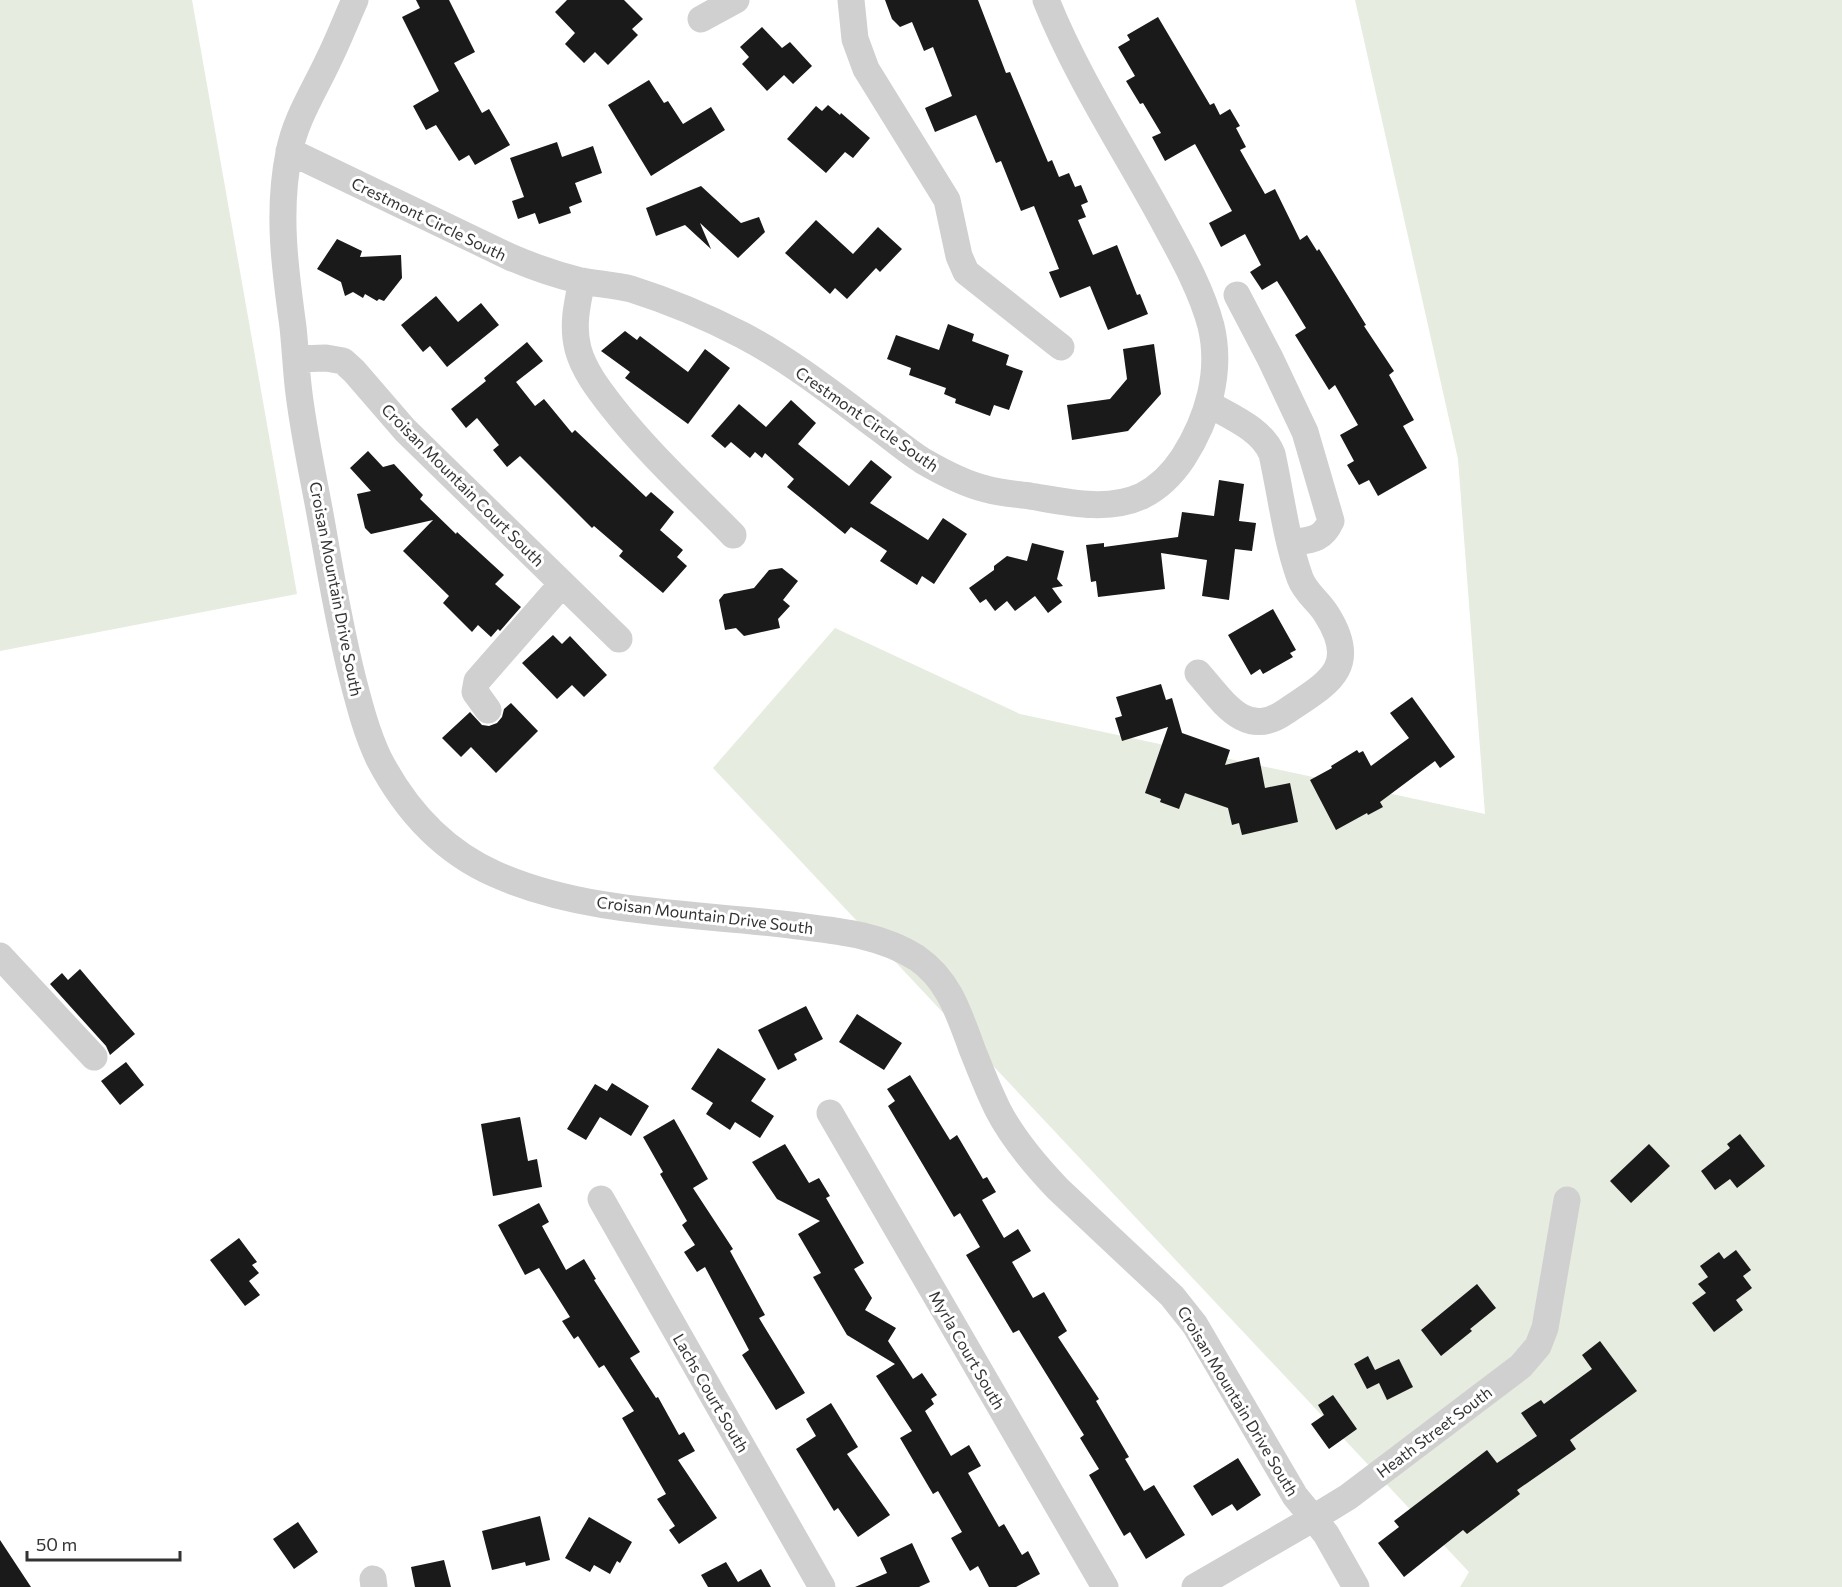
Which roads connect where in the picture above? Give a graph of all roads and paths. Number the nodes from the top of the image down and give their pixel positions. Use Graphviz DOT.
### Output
graph roads {
  1 [pos="355,0"];
  2 [pos="736,0"];
  3 [pos="851,0"];
  4 [pos="1046,0"];
  5 [pos="701,19"];
  6 [pos="289,151"];
  7 [pos="582,281"];
  8 [pos="1237,296"];
  9 [pos="1061,347"];
  10 [pos="297,359"];
  11 [pos="1209,404"];
  12 [pos="733,535"];
  13 [pos="1290,543"];
  14 [pos="562,584"];
  15 [pos="619,639"];
  16 [pos="1198,673"];
  17 [pos="488,710"];
  18 [pos="0,956"];
  19 [pos="94,1057"];
  20 [pos="830,1113"];
  21 [pos="601,1199"];
  22 [pos="1567,1200"];
  23 [pos="1312,1520"];
  24 [pos="822,1587"];
  25 [pos="1105,1587"];
  26 [pos="1195,1587"];
  27 [pos="1356,1587"];
  1 -- 6 [label="street, Croisan Mountain Drive South"];
  2 -- 5 [label="street"];
  3 -- 9 [label="street"];
  4 -- 11 [label="street, Crestmont Circle South"];
  6 -- 7 [label="street, Crestmont Circle South"];
  6 -- 10 [label="street, Croisan Mountain Drive South"];
  7 -- 11 [label="street, Crestmont Circle South"];
  7 -- 12 [label="street"];
  8 -- 13 [label="street"];
  10 -- 14 [label="street, Croisan Mountain Court South"];
  10 -- 23 [label="street, Croisan Mountain Drive South"];
  11 -- 13 [label="street"];
  13 -- 16 [label="street"];
  14 -- 15 [label="street, Croisan Mountain Court South"];
  14 -- 17 [label="street"];
  18 -- 19 [label="street"];
  20 -- 25 [label="street, Myrla Court South"];
  21 -- 24 [label="street, Lachs Court South"];
  22 -- 23 [label="street, Heath Street South"];
  23 -- 26 [label="street, Heath Street South"];
  23 -- 27 [label="street, Croisan Mountain Drive South"];
}
